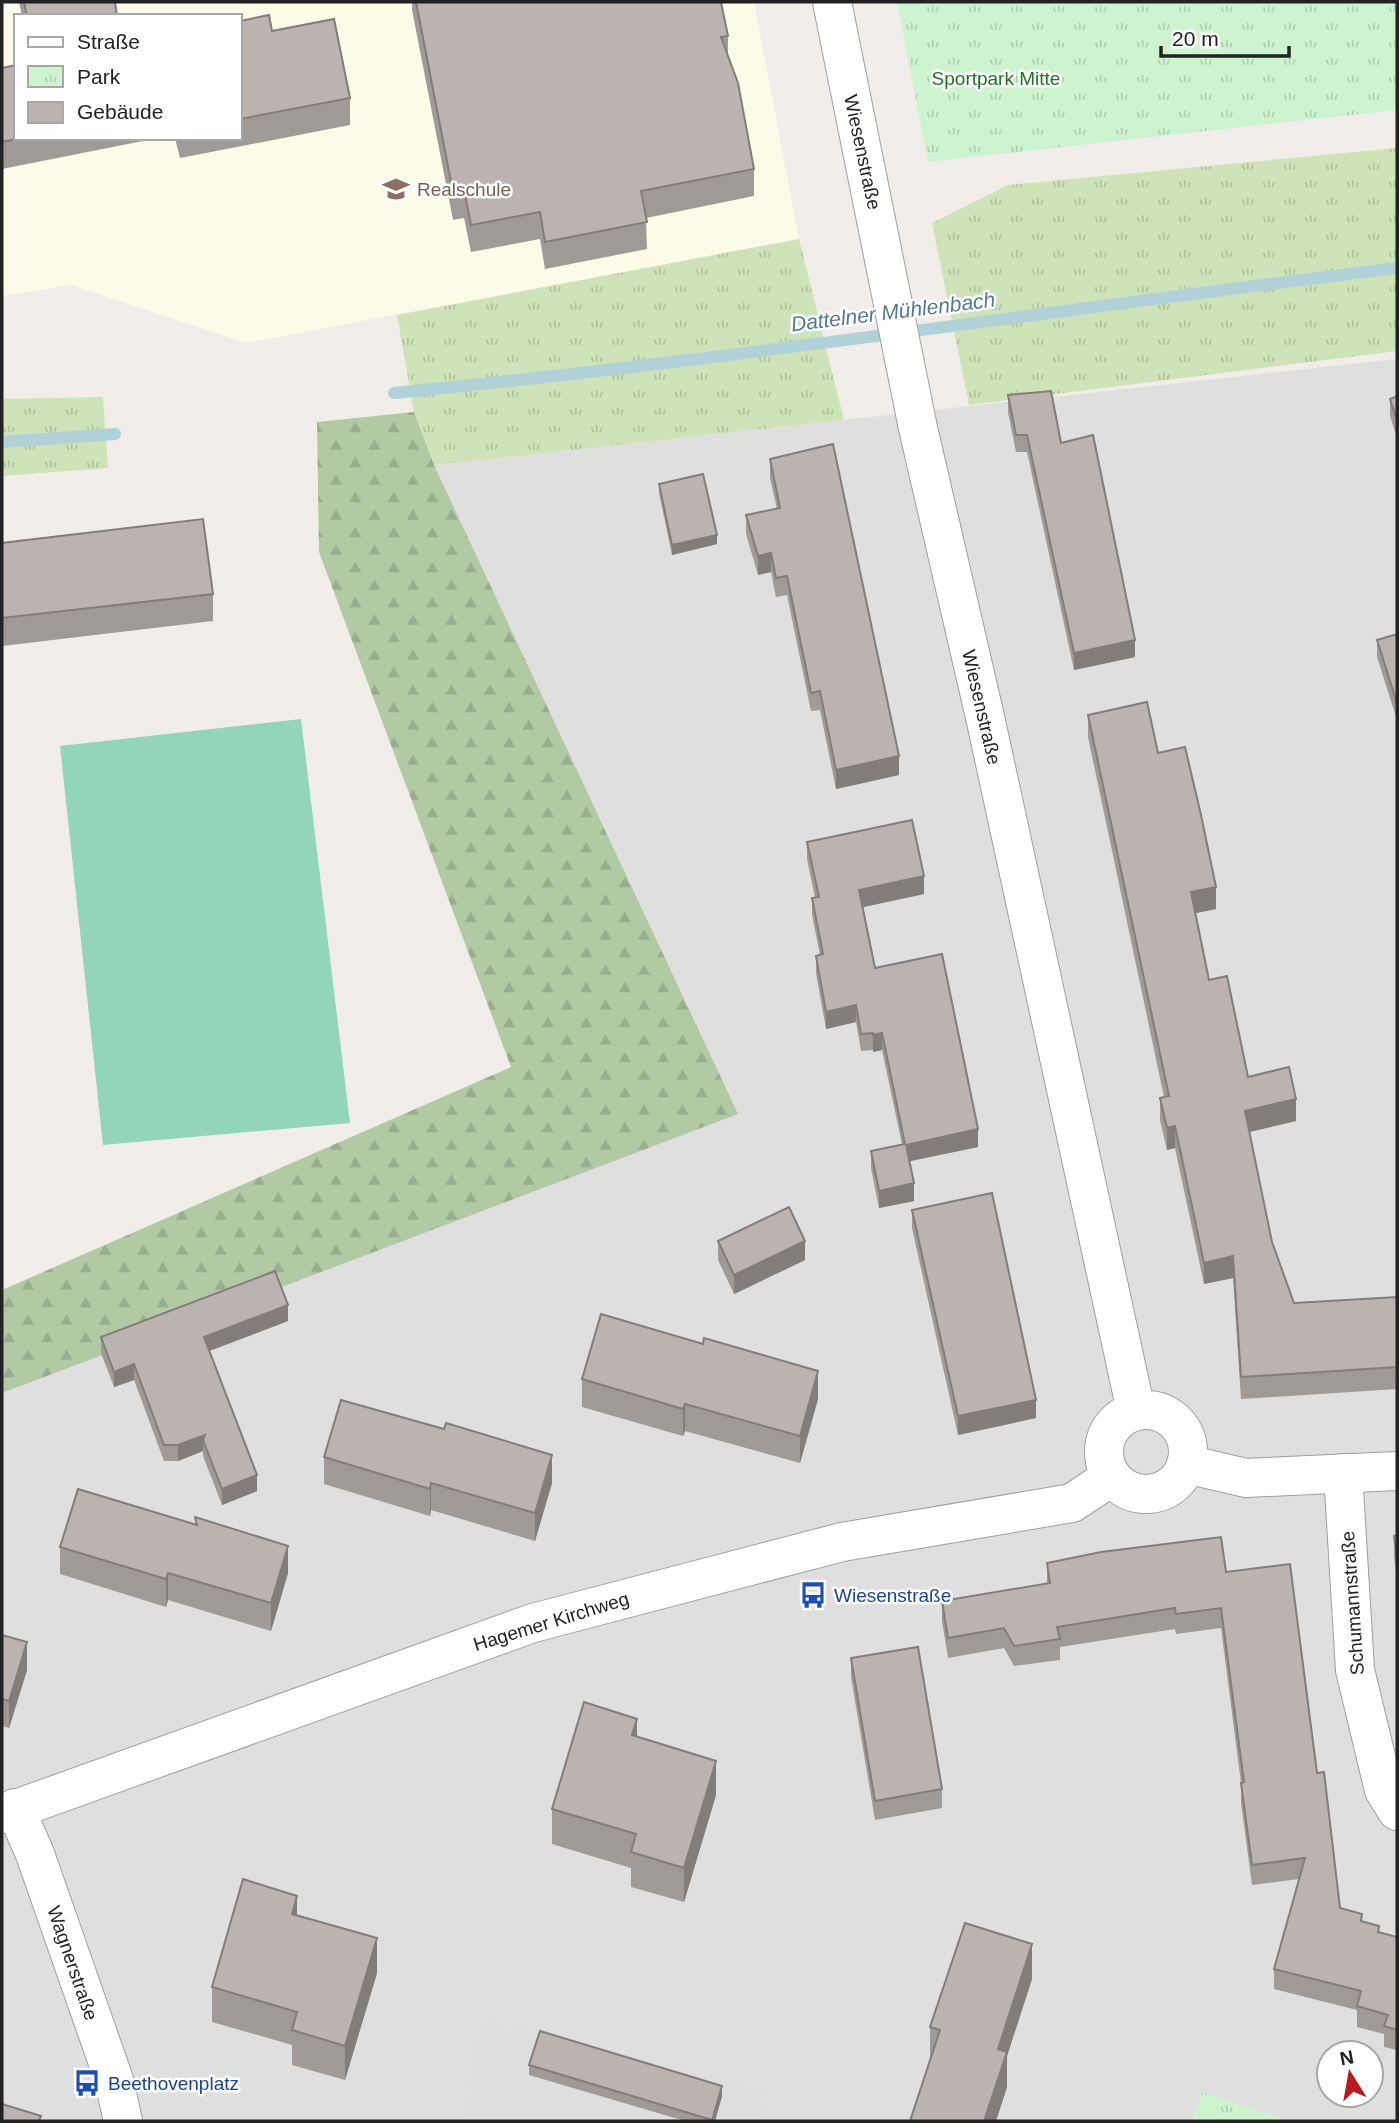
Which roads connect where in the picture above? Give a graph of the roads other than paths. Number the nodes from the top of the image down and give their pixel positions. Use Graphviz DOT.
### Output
graph roads {
  1 [pos="832,2"];
  2 [pos="1136,1411"];
  3 [pos="1186,1464"];
  4 [pos="1397,1471"];
  5 [pos="1343,1473"];
  6 [pos="1111,1477"];
  7 [pos="8,1811"];
  8 [pos="1397,1811"];
  9 [pos="123,2121"];
  1 -- 2 [label="street, Wiesenstraße"];
  2 -- 3 [label="street"];
  2 -- 6 [label="street"];
  3 -- 5 [label="street"];
  3 -- 6 [label="street"];
  4 -- 5 [label="street"];
  5 -- 8 [label="street, Schumannstraße"];
  6 -- 7 [label="street, Hagemer Kirchweg"];
  7 -- 9 [label="street, Wagnerstraße"];
}
